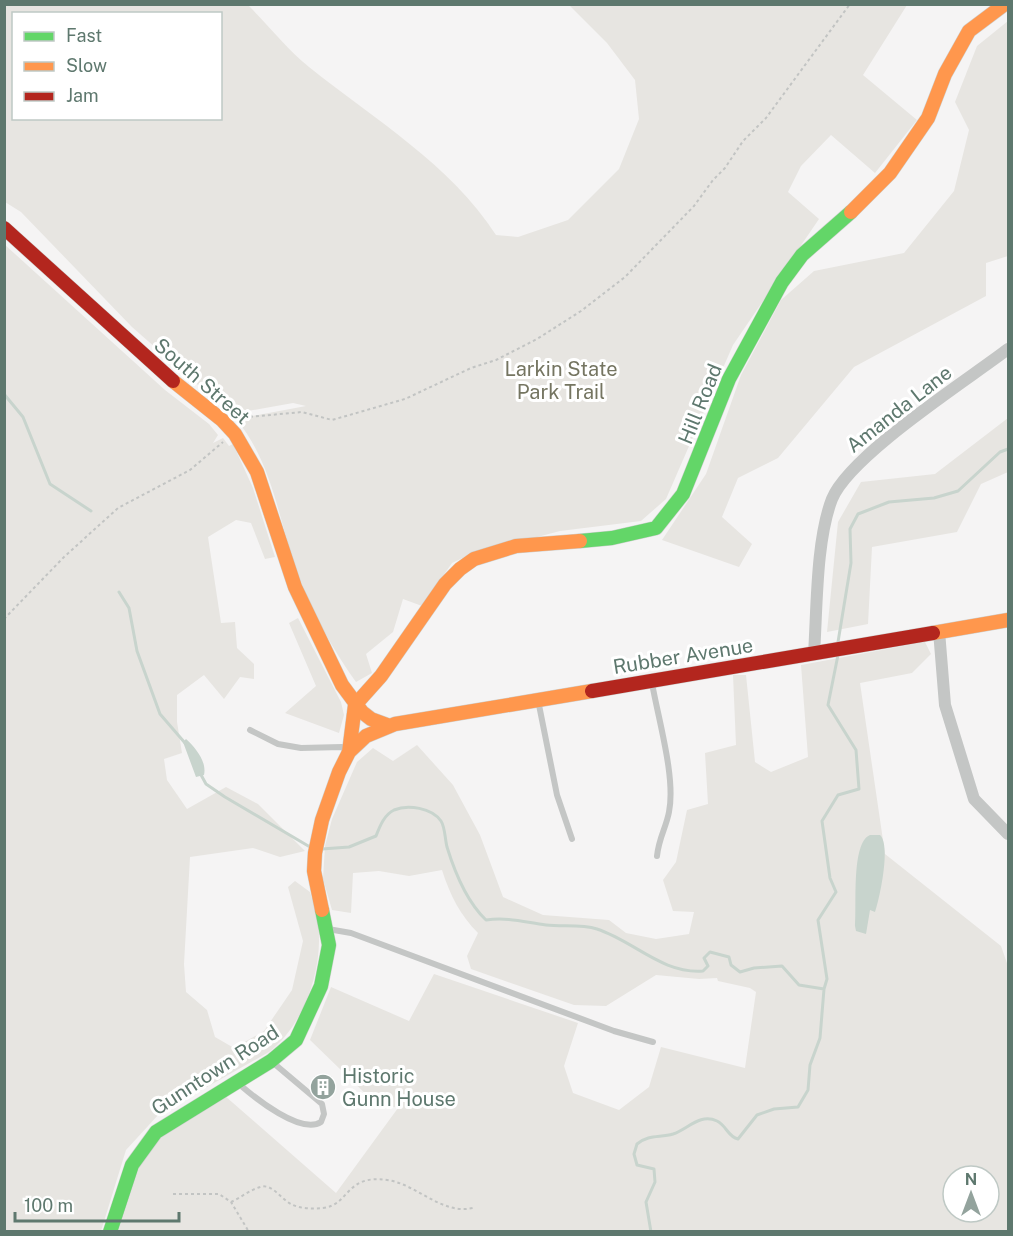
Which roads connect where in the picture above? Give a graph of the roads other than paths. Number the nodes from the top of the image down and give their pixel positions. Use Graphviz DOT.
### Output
graph roads {
  1 [pos="1005,4"];
  2 [pos="4,228"];
  3 [pos="1008,349"];
  4 [pos="1008,620"];
  5 [pos="939,631"];
  6 [pos="814,654"];
  7 [pos="652,681"];
  8 [pos="538,699"];
  9 [pos="356,705"];
  10 [pos="390,726"];
  11 [pos="250,730"];
  12 [pos="366,736"];
  13 [pos="349,752"];
  14 [pos="1008,834"];
  15 [pos="572,839"];
  16 [pos="657,856"];
  17 [pos="327,929"];
  18 [pos="653,1042"];
  19 [pos="271,1061"];
  20 [pos="236,1082"];
  21 [pos="110,1232"];
  1 -- 9 [label="street, Hill Road"];
  2 -- 9 [label="street, South Street"];
  3 -- 6 [label="street, Amanda Lane"];
  4 -- 5 [label="street, Rubber Avenue"];
  5 -- 6 [label="street, Rubber Avenue"];
  5 -- 14 [label="street"];
  6 -- 7 [label="street, Rubber Avenue"];
  7 -- 8 [label="street, Rubber Avenue"];
  7 -- 16 [label="lane"];
  8 -- 10 [label="street, Rubber Avenue"];
  8 -- 15 [label="lane"];
  9 -- 10 [label="street, South Street"];
  9 -- 13 [label="street"];
  10 -- 12 [label="street, Rubber Avenue"];
  11 -- 13 [label="lane"];
  12 -- 13 [label="street, Gunntown Road"];
  13 -- 17 [label="street, Gunntown Road"];
  17 -- 18 [label="lane"];
  17 -- 19 [label="street, Gunntown Road"];
  19 -- 20 [label="street, Gunntown Road"];
  19 -- 20 [label="lane"];
  20 -- 21 [label="street, Gunntown Road"];
}
